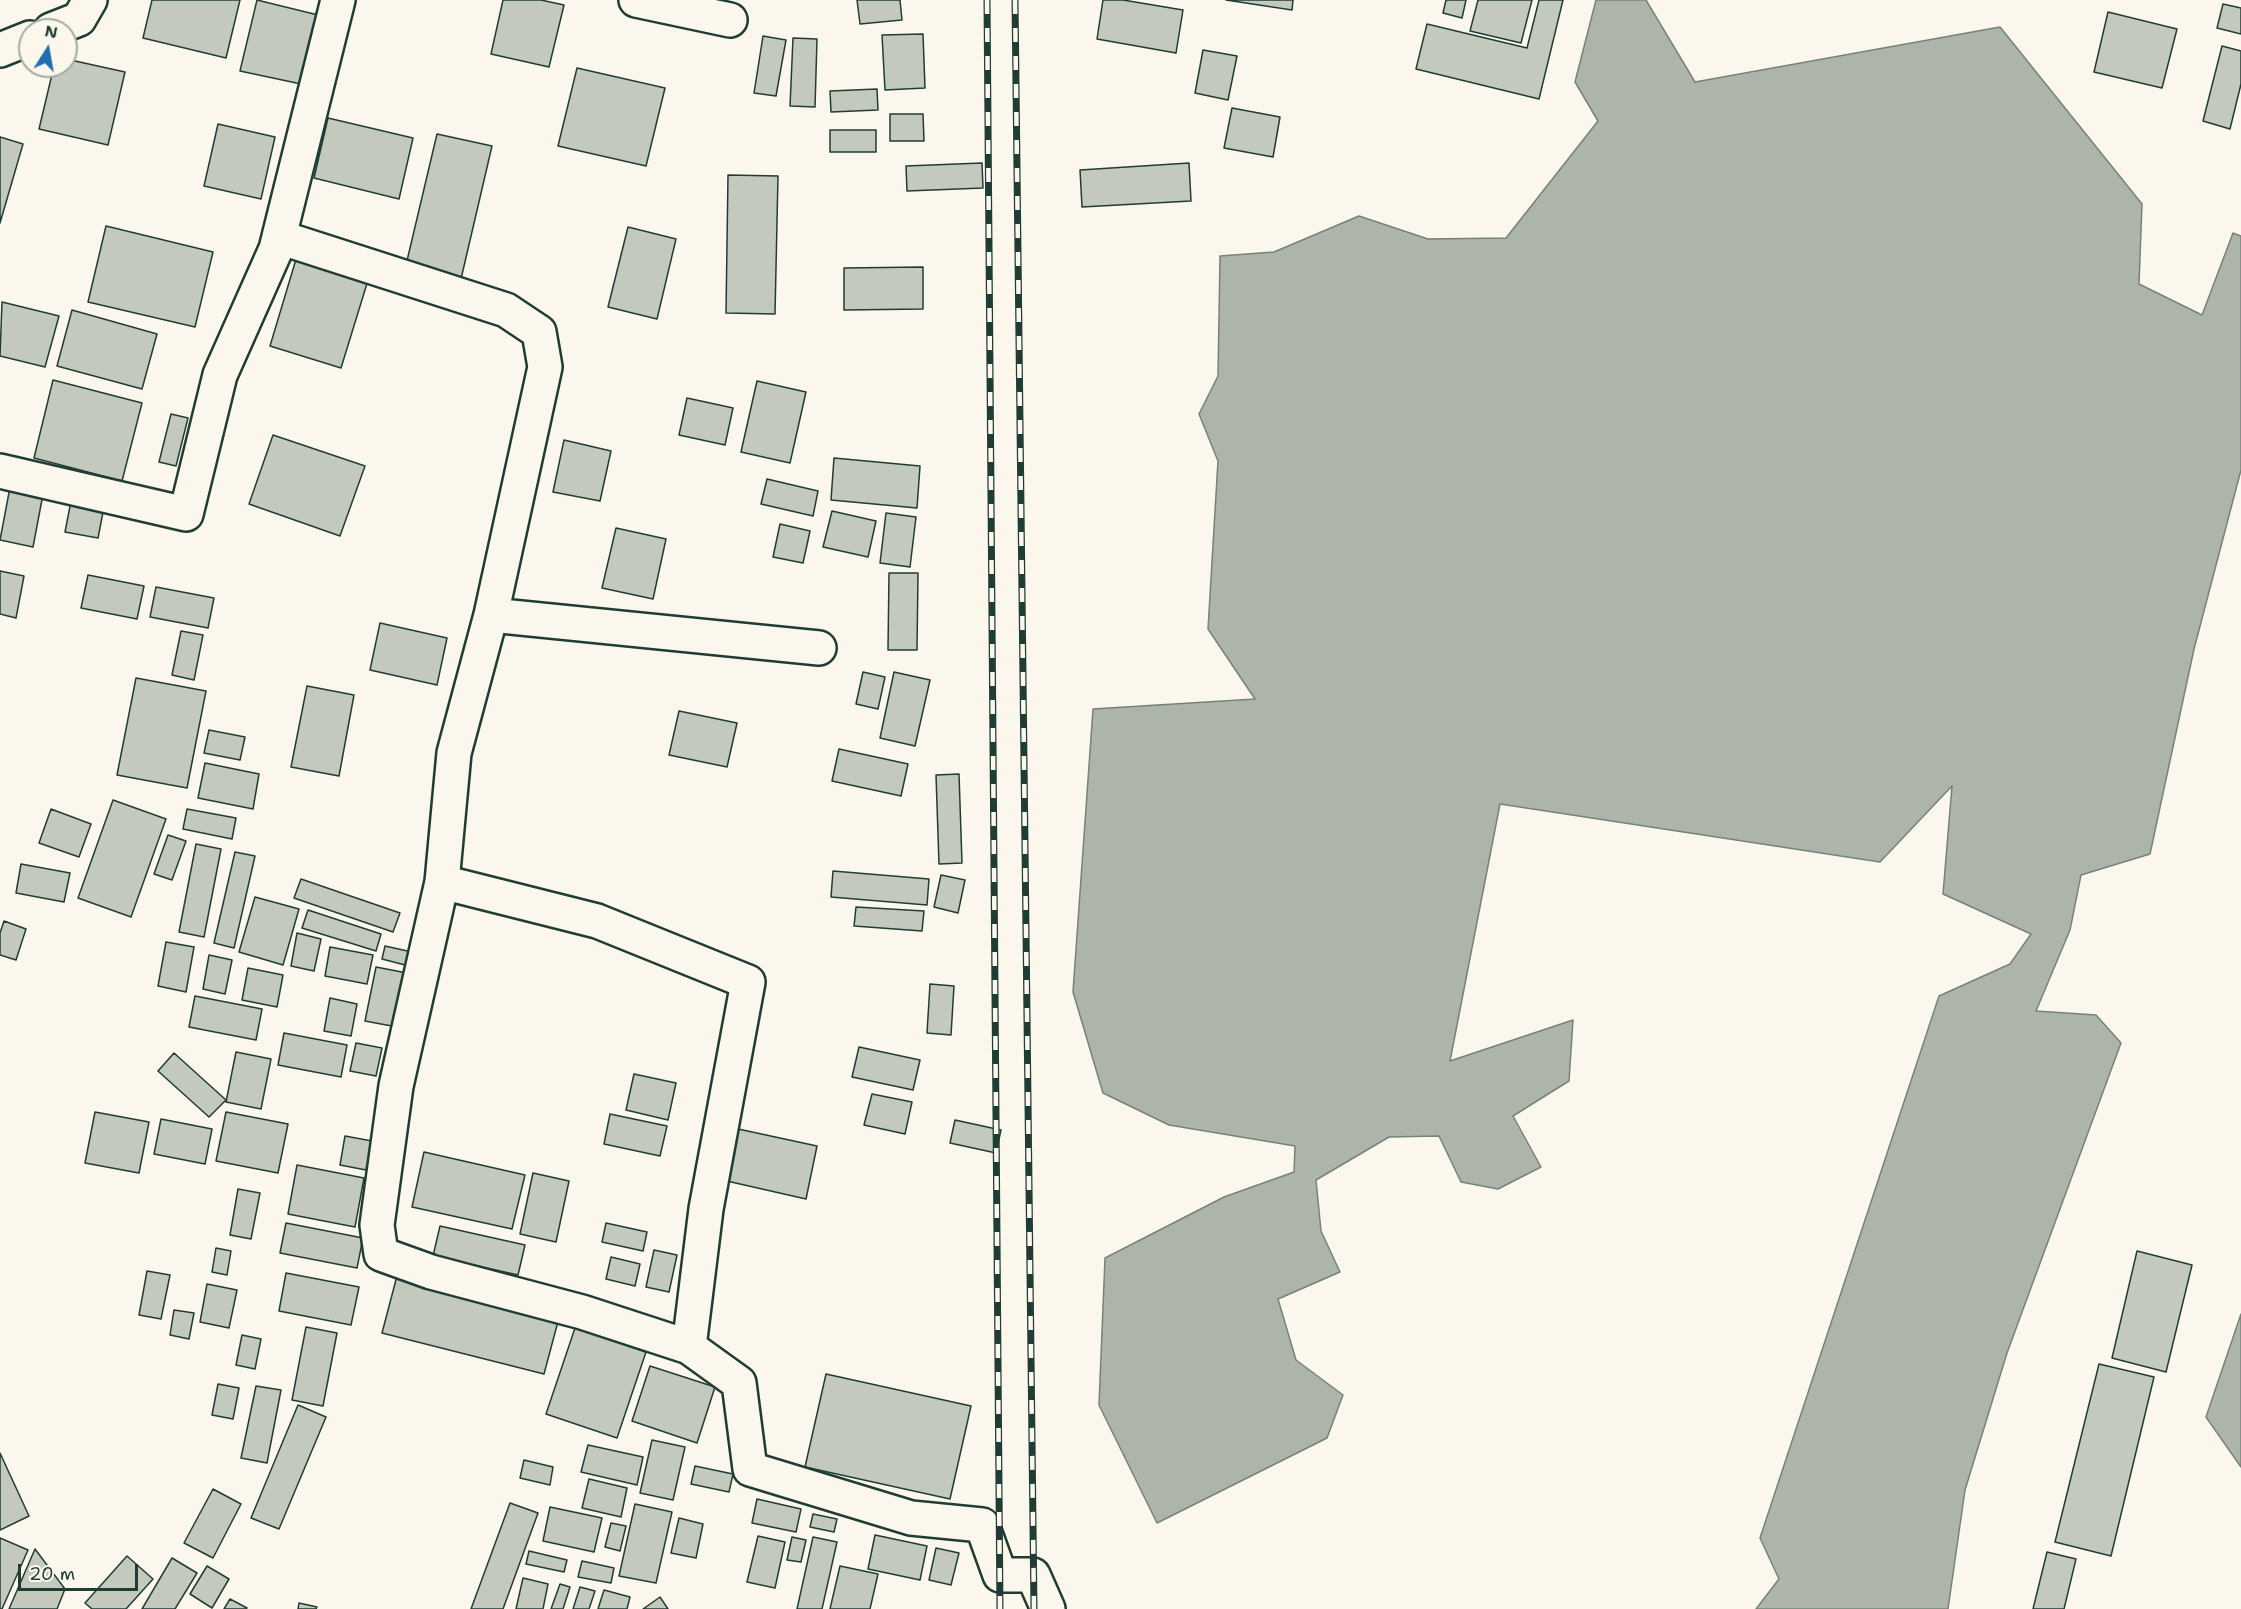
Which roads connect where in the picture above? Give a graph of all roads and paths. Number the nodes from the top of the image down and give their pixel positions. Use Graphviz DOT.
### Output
graph roads {
  1 [pos="90,0"];
  2 [pos="339,0"];
  3 [pos="636,0"];
  4 [pos="78,19"];
  5 [pos="730,20"];
  6 [pos="18,43"];
  7 [pos="0,50"];
  8 [pos="279,237"];
  9 [pos="0,471"];
  10 [pos="491,615"];
  11 [pos="819,648"];
  12 [pos="442,882"];
  13 [pos="689,1347"];
  14 [pos="1048,1609"];
  1 -- 4 [label="street"];
  2 -- 8 [label="street"];
  3 -- 5 [label="street"];
  6 -- 7 [label="street"];
  8 -- 9 [label="street"];
  8 -- 10 [label="street"];
  10 -- 11 [label="street"];
  10 -- 12 [label="street"];
  12 -- 13 [label="street"];
  12 -- 13 [label="street"];
  13 -- 14 [label="street"];
}
